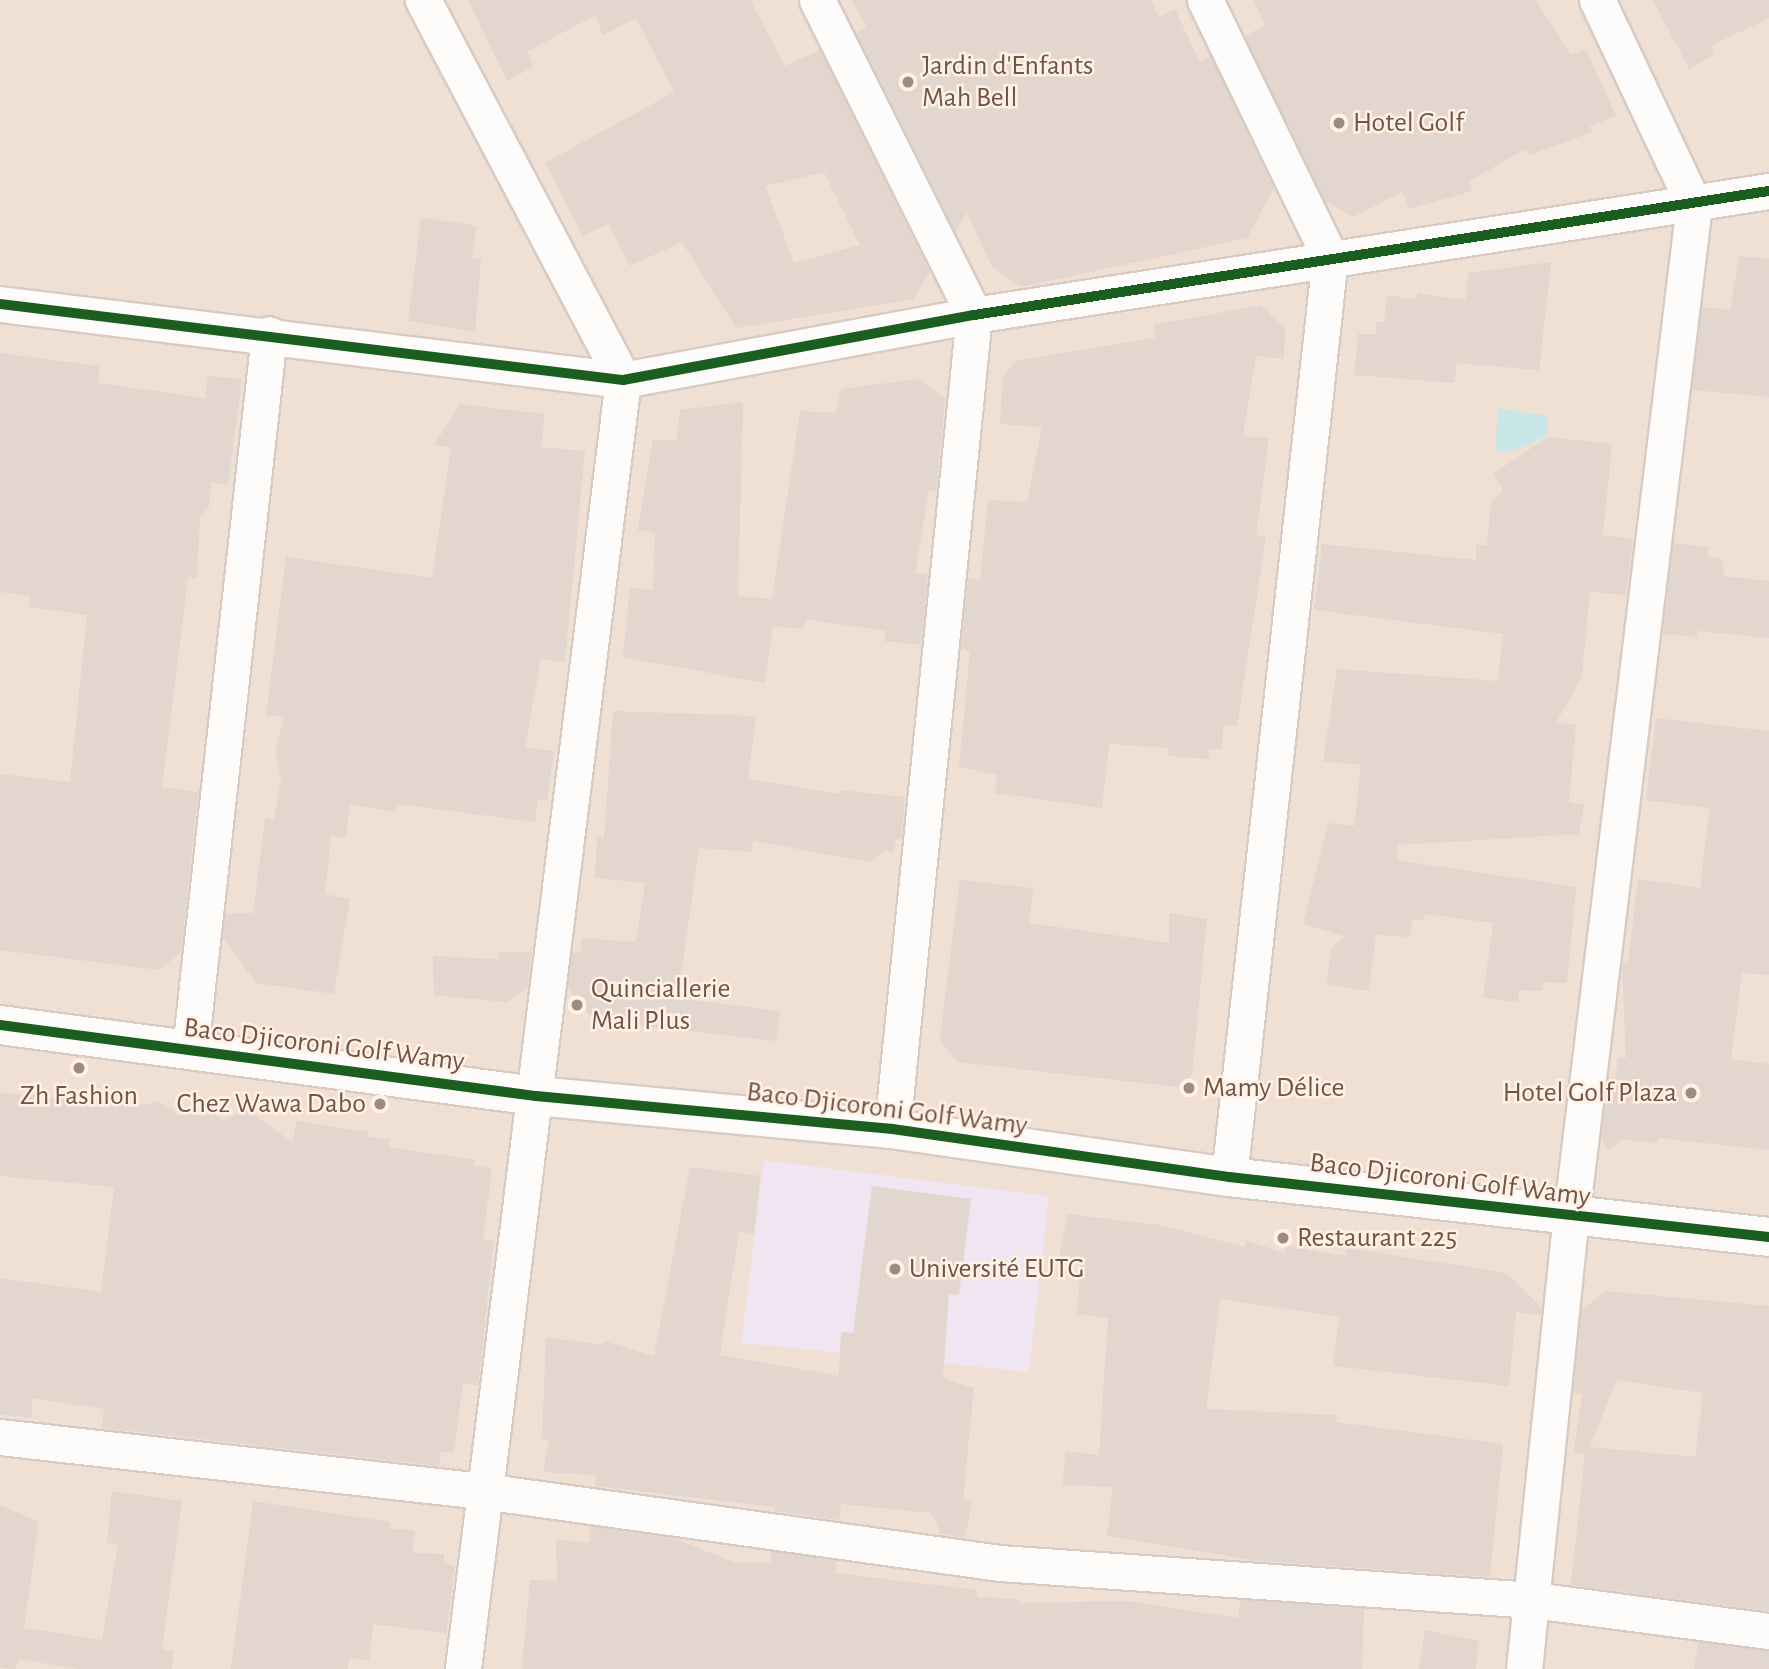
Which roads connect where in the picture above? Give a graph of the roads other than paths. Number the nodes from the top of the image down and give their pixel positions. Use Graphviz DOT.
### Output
graph roads {
  1 [pos="422,0"];
  2 [pos="817,0"];
  3 [pos="1205,0"];
  4 [pos="1597,0"];
  5 [pos="1769,191"];
  6 [pos="1694,205"];
  7 [pos="1330,257"];
  8 [pos="0,304"];
  9 [pos="974,315"];
  10 [pos="268,334"];
  11 [pos="623,380"];
  12 [pos="0,1025"];
  13 [pos="190,1050"];
  14 [pos="536,1096"];
  15 [pos="892,1129"];
  16 [pos="1229,1177"];
  17 [pos="1571,1217"];
  18 [pos="1769,1237"];
  19 [pos="0,1437"];
  20 [pos="483,1491"];
  21 [pos="1533,1600"];
  22 [pos="1769,1630"];
  23 [pos="463,1669"];
  24 [pos="1524,1669"];
  1 -- 11 [label="street"];
  2 -- 9 [label="street"];
  3 -- 7 [label="street"];
  4 -- 6 [label="street"];
  5 -- 6 [label="street"];
  6 -- 7 [label="street"];
  6 -- 17 [label="street"];
  7 -- 9 [label="street"];
  7 -- 16 [label="street"];
  8 -- 10 [label="street"];
  9 -- 11 [label="street"];
  9 -- 15 [label="street"];
  10 -- 11 [label="street"];
  10 -- 13 [label="street"];
  11 -- 14 [label="street"];
  12 -- 13 [label="street, Baco Djicoroni Golf Wamy"];
  13 -- 14 [label="street, Baco Djicoroni Golf Wamy"];
  14 -- 15 [label="street, Baco Djicoroni Golf Wamy"];
  14 -- 20 [label="street"];
  15 -- 16 [label="street, Baco Djicoroni Golf Wamy"];
  16 -- 17 [label="street, Baco Djicoroni Golf Wamy"];
  17 -- 18 [label="street, Baco Djicoroni Golf Wamy"];
  17 -- 21 [label="street"];
  19 -- 20 [label="street"];
  20 -- 21 [label="street"];
  20 -- 23 [label="street"];
  21 -- 22 [label="street"];
  21 -- 24 [label="street"];
}
